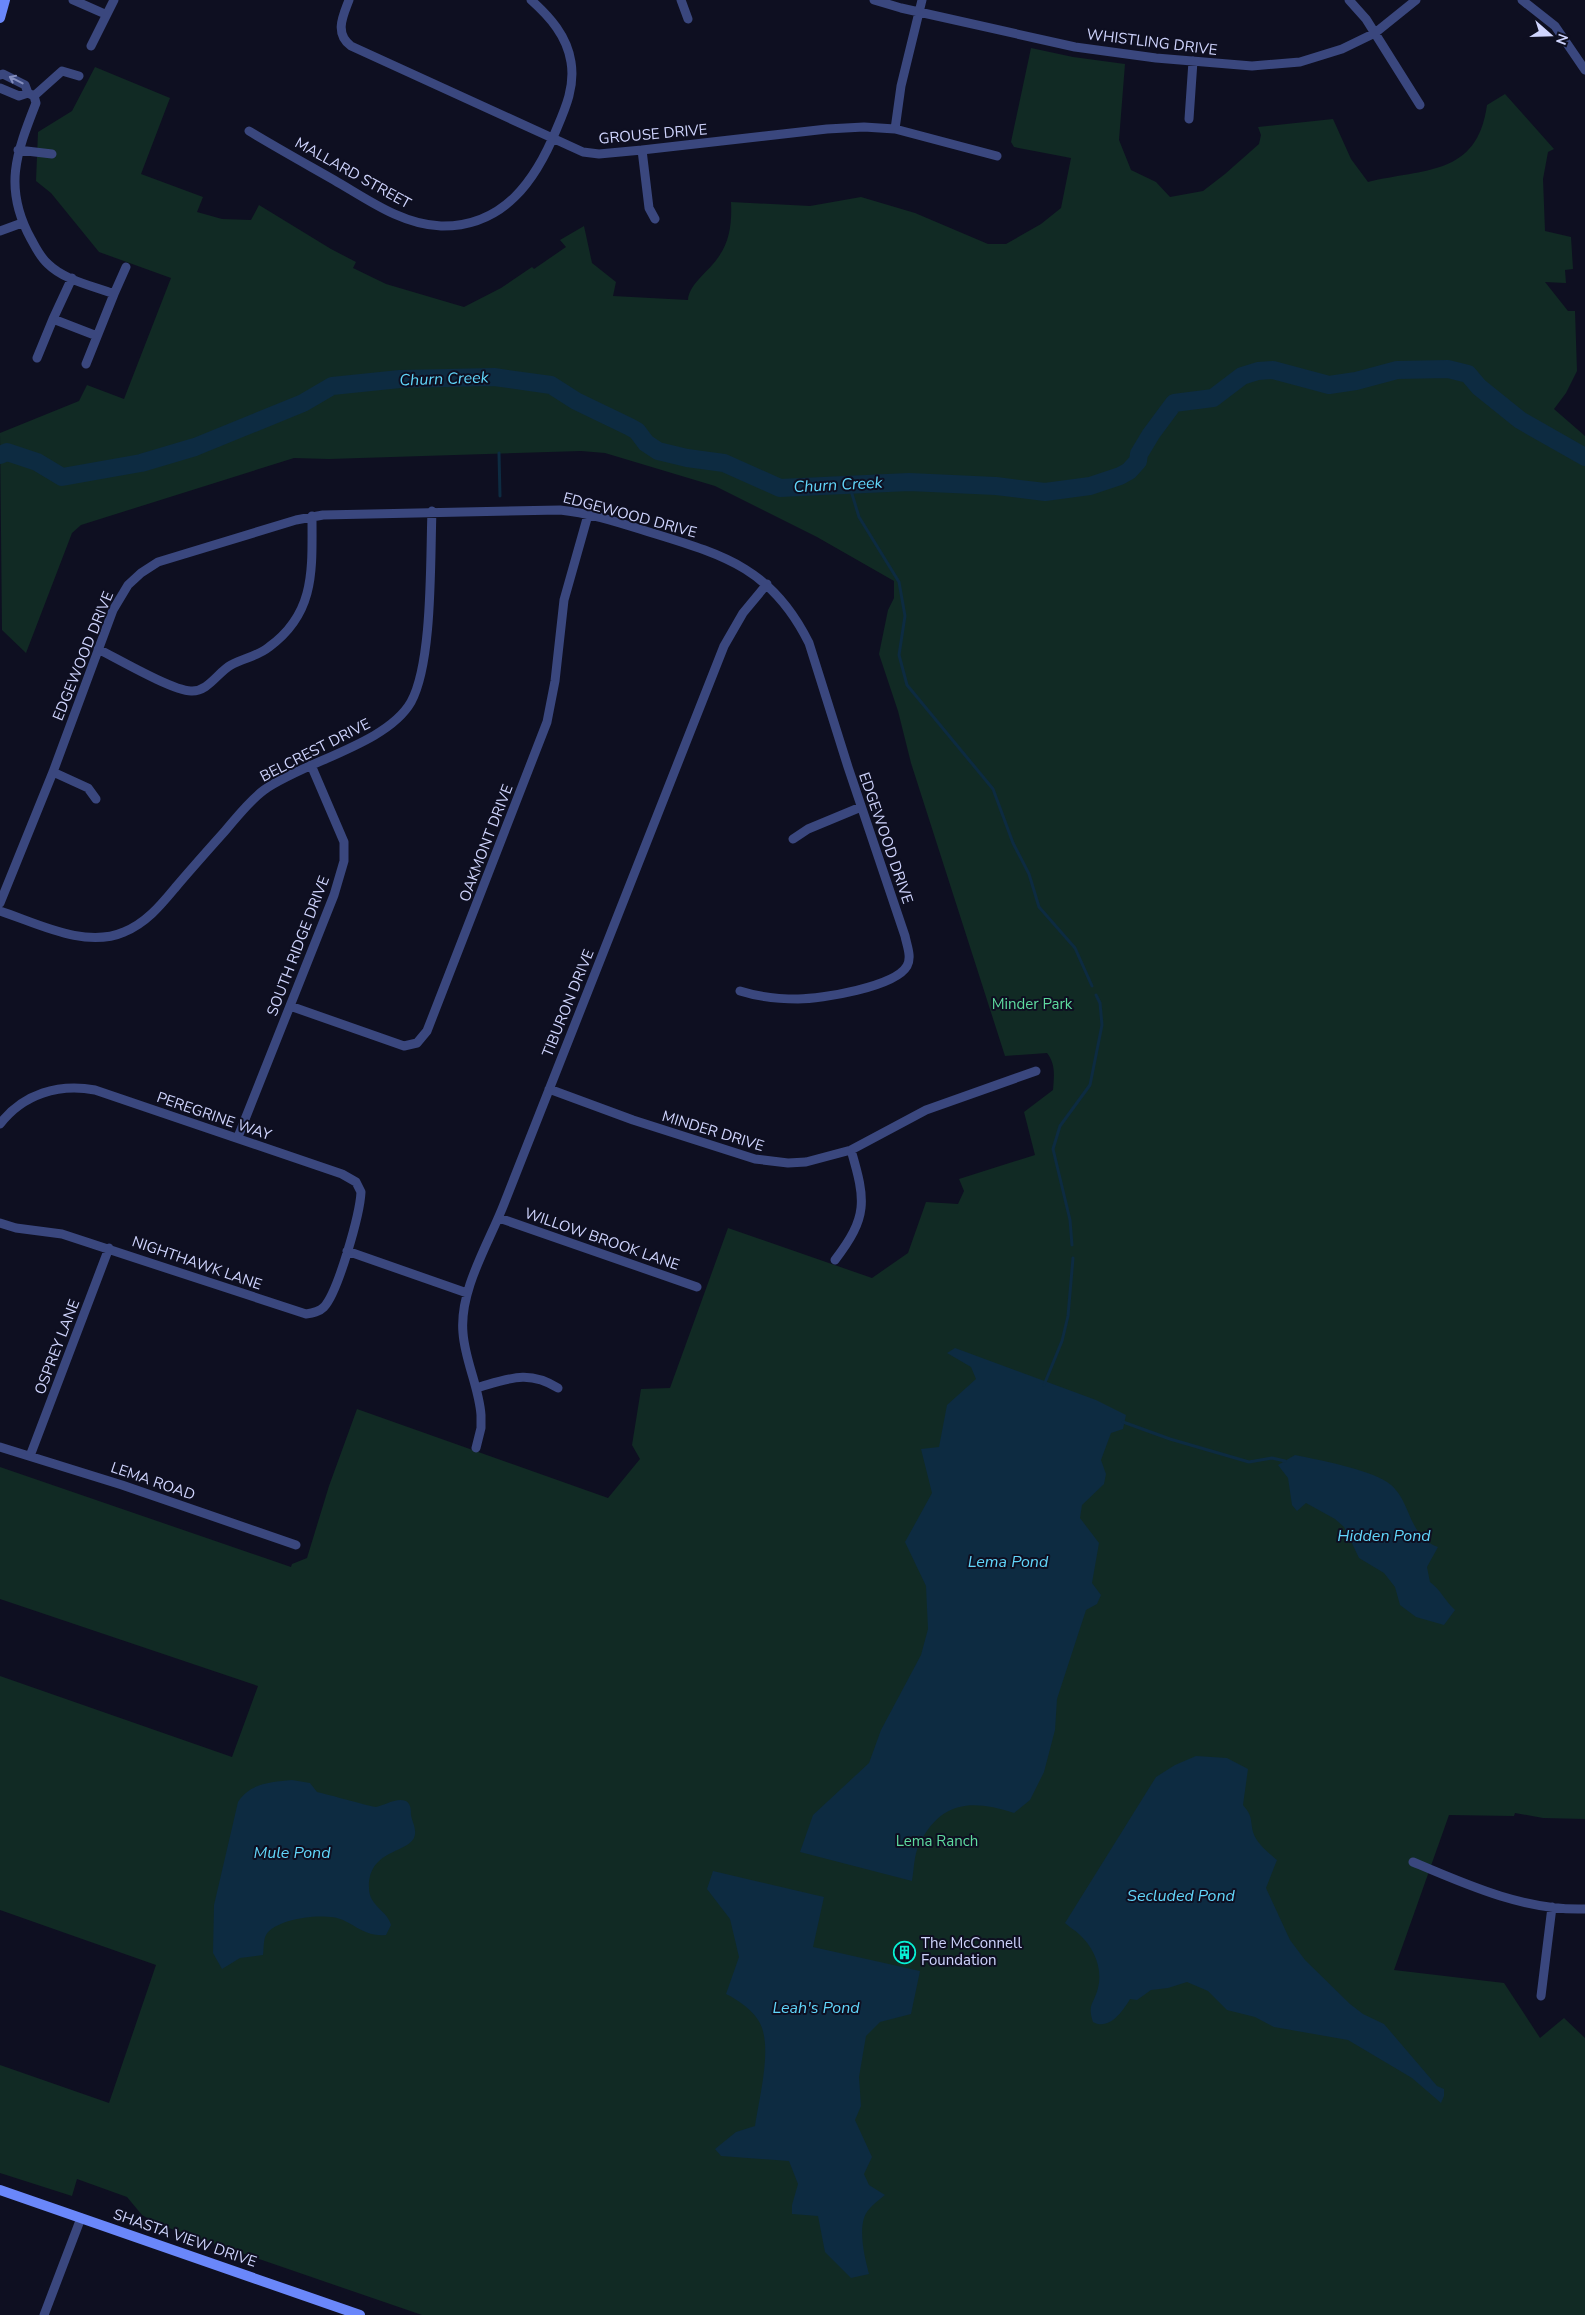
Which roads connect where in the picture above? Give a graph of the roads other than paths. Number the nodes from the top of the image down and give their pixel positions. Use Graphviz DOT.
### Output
graph roads {
  1 [pos="5,0"];
  2 [pos="72,0"];
  3 [pos="114,0"];
  4 [pos="349,0"];
  5 [pos="531,0"];
  6 [pos="681,0"];
  7 [pos="874,0"];
  8 [pos="922,0"];
  9 [pos="1349,0"];
  10 [pos="1416,0"];
  11 [pos="1522,0"];
  12 [pos="919,12"];
  13 [pos="105,14"];
  14 [pos="0,18"];
  15 [pos="688,19"];
  16 [pos="1375,33"];
  17 [pos="91,46"];
  18 [pos="1194,61"];
  19 [pos="1585,70"];
  20 [pos="0,75"];
  21 [pos="79,76"];
  22 [pos="0,88"];
  23 [pos="31,95"];
  24 [pos="1420,105"];
  25 [pos="1189,119"];
  26 [pos="895,129"];
  27 [pos="249,131"];
  28 [pos="553,139"];
  29 [pos="18,150"];
  30 [pos="642,150"];
  31 [pos="52,154"];
  32 [pos="997,156"];
  33 [pos="655,219"];
  34 [pos="22,222"];
  35 [pos="0,231"];
  36 [pos="126,267"];
  37 [pos="72,278"];
  38 [pos="114,294"];
  39 [pos="53,319"];
  40 [pos="97,336"];
  41 [pos="37,358"];
  42 [pos="86,364"];
  43 [pos="432,511"];
  44 [pos="588,515"];
  45 [pos="312,516"];
  46 [pos="767,584"];
  47 [pos="98,649"];
  48 [pos="310,764"];
  49 [pos="52,772"];
  50 [pos="96,799"];
  51 [pos="861,807"];
  52 [pos="793,839"];
  53 [pos="0,903"];
  54 [pos="0,911"];
  55 [pos="740,992"];
  56 [pos="290,1006"];
  57 [pos="1036,1071"];
  58 [pos="549,1089"];
  59 [pos="0,1124"];
  60 [pos="238,1137"];
  61 [pos="851,1150"];
  62 [pos="499,1218"];
  63 [pos="0,1223"];
  64 [pos="109,1248"];
  65 [pos="347,1251"];
  66 [pos="835,1260"];
  67 [pos="697,1287"];
  68 [pos="467,1293"];
  69 [pos="476,1388"];
  70 [pos="558,1388"];
  71 [pos="0,1447"];
  72 [pos="476,1448"];
  73 [pos="30,1456"];
  74 [pos="296,1545"];
  75 [pos="1413,1862"];
  76 [pos="1552,1907"];
  77 [pos="1585,1909"];
  78 [pos="1541,1996"];
  79 [pos="0,2190"];
  80 [pos="81,2218"];
  81 [pos="44,2315"];
  82 [pos="360,2315"];
  1 -- 14 [label="main road"];
  2 -- 13 [label="street"];
  3 -- 13 [label="street"];
  4 -- 28 [label="street, GROUSE DRIVE"];
  5 -- 28 [label="street, MALLARD STREET"];
  6 -- 15 [label="street"];
  7 -- 12 [label="street, WHISTLING DRIVE"];
  8 -- 12 [label="street"];
  9 -- 16 [label="street"];
  10 -- 16 [label="street, WHISTLING DRIVE"];
  11 -- 19 [label="street"];
  12 -- 18 [label="street, WHISTLING DRIVE"];
  12 -- 26 [label="street"];
  13 -- 17 [label="street"];
  16 -- 18 [label="street, WHISTLING DRIVE"];
  16 -- 24 [label="street"];
  18 -- 25 [label="street"];
  23 -- 20 [label="street, one-way"];
  21 -- 23 [label="street"];
  22 -- 23 [label="street"];
  23 -- 29 [label="street"];
  26 -- 30 [label="street, GROUSE DRIVE"];
  26 -- 32 [label="street, GROUSE DRIVE"];
  27 -- 28 [label="street, MALLARD STREET"];
  28 -- 30 [label="street, GROUSE DRIVE"];
  29 -- 31 [label="street"];
  29 -- 34 [label="street"];
  30 -- 33 [label="street"];
  34 -- 35 [label="street"];
  34 -- 37 [label="street"];
  36 -- 38 [label="street"];
  37 -- 38 [label="street"];
  37 -- 39 [label="street"];
  38 -- 40 [label="street"];
  39 -- 40 [label="street"];
  39 -- 41 [label="street"];
  40 -- 42 [label="street"];
  43 -- 44 [label="street, EDGEWOOD DRIVE"];
  43 -- 45 [label="street, EDGEWOOD DRIVE"];
  43 -- 48 [label="street, BELCREST DRIVE"];
  44 -- 46 [label="street, EDGEWOOD DRIVE"];
  44 -- 56 [label="street, OAKMONT DRIVE"];
  45 -- 47 [label="street, EDGEWOOD DRIVE"];
  45 -- 47 [label="street"];
  46 -- 51 [label="street, EDGEWOOD DRIVE"];
  46 -- 58 [label="street, TIBURON DRIVE"];
  47 -- 49 [label="street, EDGEWOOD DRIVE"];
  48 -- 54 [label="street, BELCREST DRIVE"];
  48 -- 56 [label="street, SOUTH RIDGE DRIVE"];
  49 -- 50 [label="street"];
  49 -- 53 [label="street, EDGEWOOD DRIVE"];
  51 -- 52 [label="street"];
  51 -- 55 [label="street, EDGEWOOD DRIVE"];
  56 -- 60 [label="street, SOUTH RIDGE DRIVE"];
  57 -- 61 [label="street, MINDER DRIVE"];
  58 -- 61 [label="street, MINDER DRIVE"];
  58 -- 62 [label="street, TIBURON DRIVE"];
  59 -- 60 [label="street, PEREGRINE WAY"];
  60 -- 65 [label="street, PEREGRINE WAY"];
  61 -- 66 [label="street"];
  62 -- 67 [label="street, WILLOW BROOK LANE"];
  62 -- 68 [label="street, TIBURON DRIVE"];
  63 -- 64 [label="street, NIGHTHAWK LANE"];
  64 -- 65 [label="street, NIGHTHAWK LANE"];
  64 -- 73 [label="street, OSPREY LANE"];
  65 -- 68 [label="street"];
  68 -- 69 [label="street, TIBURON DRIVE"];
  69 -- 70 [label="street"];
  69 -- 72 [label="street, TIBURON DRIVE"];
  71 -- 73 [label="street, LEMA ROAD"];
  73 -- 74 [label="street, LEMA ROAD"];
  75 -- 76 [label="street"];
  76 -- 77 [label="street"];
  76 -- 78 [label="street"];
  79 -- 80 [label="main road, SHASTA VIEW DRIVE"];
  80 -- 81 [label="street"];
  80 -- 82 [label="main road, SHASTA VIEW DRIVE"];
}
